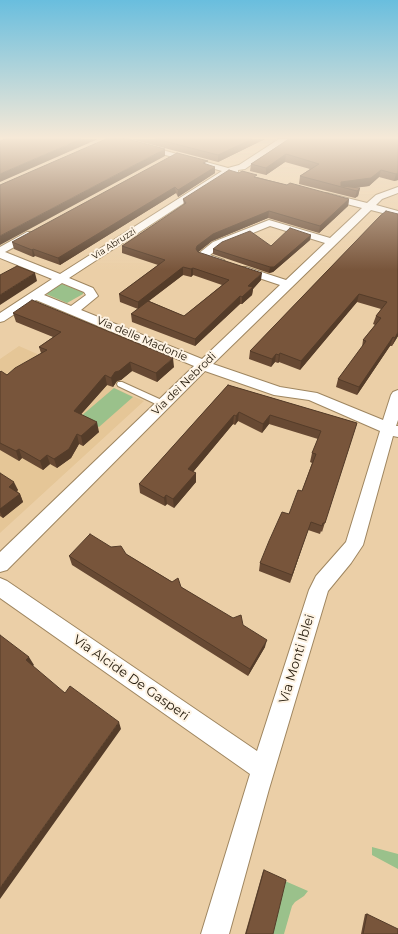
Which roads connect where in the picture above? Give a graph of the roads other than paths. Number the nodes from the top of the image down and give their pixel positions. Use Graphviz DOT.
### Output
graph roads {
  1 [pos="209,183"];
  2 [pos="398,190"];
  3 [pos="318,194"];
  4 [pos="369,207"];
  5 [pos="398,214"];
  6 [pos="42,228"];
  7 [pos="333,242"];
  8 [pos="0,252"];
  9 [pos="60,278"];
  10 [pos="288,284"];
  11 [pos="35,295"];
  12 [pos="73,310"];
  13 [pos="0,318"];
  14 [pos="203,365"];
  15 [pos="120,384"];
  16 [pos="398,395"];
  17 [pos="164,404"];
  18 [pos="393,430"];
  19 [pos="0,564"];
  20 [pos="0,587"];
  21 [pos="263,769"];
  22 [pos="215,934"];
  1 -- 9 [label="street, Via Abruzzi"];
  2 -- 4 [label="street, Via dei Nebrodi"];
  3 -- 4 [label="street"];
  4 -- 5 [label="street"];
  4 -- 7 [label="street, Via dei Nebrodi"];
  6 -- 8 [label="street"];
  7 -- 10 [label="street, Via dei Nebrodi"];
  7 -- 10 [label="street"];
  8 -- 9 [label="street"];
  9 -- 11 [label="street, Via Abruzzi"];
  9 -- 12 [label="street"];
  10 -- 14 [label="street, Via dei Nebrodi"];
  11 -- 12 [label="street, Via delle Madonie"];
  11 -- 13 [label="street, Via Abruzzi"];
  12 -- 14 [label="street, Via delle Madonie"];
  14 -- 17 [label="street, Via dei Nebrodi"];
  14 -- 18 [label="street, Via delle Madonie"];
  15 -- 17 [label="lane"];
  16 -- 18 [label="street, Via Monti Iblei"];
  17 -- 19 [label="street, Via dei Nebrodi"];
  18 -- 21 [label="street, Via Monti Iblei"];
  20 -- 21 [label="street, Via Alcide De Gasperi"];
  21 -- 22 [label="street, Via Monti Iblei"];
}
